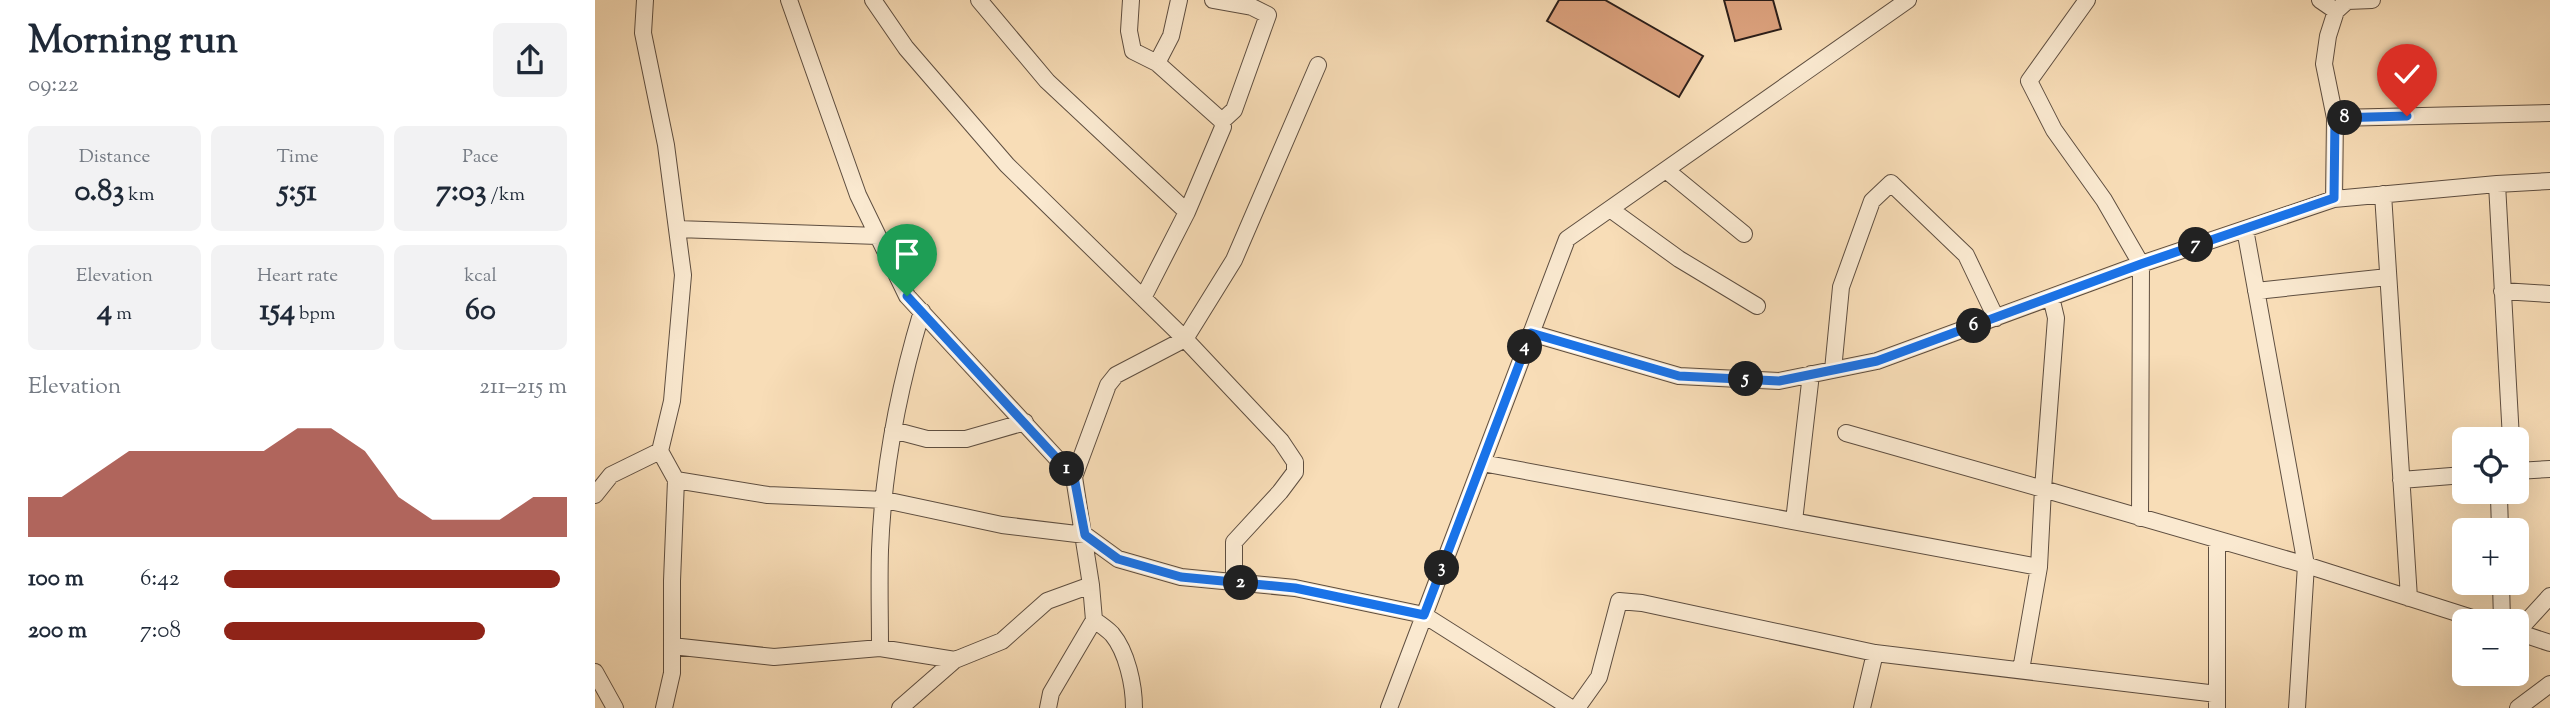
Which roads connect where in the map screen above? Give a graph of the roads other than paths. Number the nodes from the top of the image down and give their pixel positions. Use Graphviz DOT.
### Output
graph roads {
  1 [pos="645,0"];
  2 [pos="789,0"];
  3 [pos="873,0"];
  4 [pos="979,0"];
  5 [pos="1131,0"];
  6 [pos="1179,0"];
  7 [pos="1213,0"];
  8 [pos="1908,0"];
  9 [pos="2087,0"];
  10 [pos="2320,0"];
  11 [pos="2372,0"];
  12 [pos="2336,11"];
  13 [pos="1157,63"];
  14 [pos="1318,65"];
  15 [pos="2550,113"];
  16 [pos="2335,118"];
  17 [pos="1222,121"];
  18 [pos="1666,170"];
  19 [pos="2550,181"];
  20 [pos="2497,184"];
  21 [pos="2383,194"];
  22 [pos="2334,198"];
  23 [pos="1610,209"];
  24 [pos="1187,212"];
  25 [pos="677,229"];
  26 [pos="2245,229"];
  27 [pos="1744,234"];
  28 [pos="878,236"];
  29 [pos="2141,264"];
  30 [pos="2388,277"];
  31 [pos="2256,290"];
  32 [pos="2502,290"];
  33 [pos="2550,294"];
  34 [pos="2051,297"];
  35 [pos="1143,298"];
  36 [pos="1757,306"];
  37 [pos="922,312"];
  38 [pos="1996,318"];
  39 [pos="1531,333"];
  40 [pos="1185,339"];
  41 [pos="1833,370"];
  42 [pos="1811,374"];
  43 [pos="1025,422"];
  44 [pos="2510,427"];
  45 [pos="893,430"];
  46 [pos="1846,433"];
  47 [pos="660,451"];
  48 [pos="1482,463"];
  49 [pos="2550,469"];
  50 [pos="2529,470"];
  51 [pos="2452,476"];
  52 [pos="1074,477"];
  53 [pos="676,480"];
  54 [pos="2401,480"];
  55 [pos="2043,489"];
  56 [pos="595,495"];
  57 [pos="885,500"];
  58 [pos="2140,518"];
  59 [pos="1794,521"];
  60 [pos="1085,535"];
  61 [pos="2217,540"];
  62 [pos="2306,565"];
  63 [pos="2039,567"];
  64 [pos="1234,582"];
  65 [pos="1091,584"];
  66 [pos="2550,596"];
  67 [pos="2409,598"];
  68 [pos="2452,612"];
  69 [pos="1424,615"];
  70 [pos="2529,619"];
  71 [pos="1094,620"];
  72 [pos="2529,636"];
  73 [pos="2550,643"];
  74 [pos="672,646"];
  75 [pos="880,648"];
  76 [pos="1875,653"];
  77 [pos="955,660"];
  78 [pos="2021,670"];
  79 [pos="595,672"];
  80 [pos="2550,684"];
  81 [pos="2217,701"];
  82 [pos="615,708"];
  83 [pos="664,708"];
  84 [pos="900,708"];
  85 [pos="1048,708"];
  86 [pos="1134,708"];
  87 [pos="1389,708"];
  88 [pos="1571,708"];
  89 [pos="1577,708"];
  90 [pos="1862,708"];
  91 [pos="2297,708"];
  92 [pos="2518,708"];
  1 -- 25 [label="street"];
  2 -- 28 [label="street"];
  3 -- 35 [label="street"];
  4 -- 24 [label="street"];
  5 -- 13 [label="street"];
  6 -- 13 [label="street"];
  7 -- 17 [label="street"];
  8 -- 18 [label="street"];
  9 -- 29 [label="street"];
  10 -- 12 [label="street"];
  11 -- 12 [label="street"];
  12 -- 16 [label="street"];
  13 -- 17 [label="street"];
  14 -- 40 [label="street"];
  15 -- 16 [label="street"];
  16 -- 22 [label="street"];
  17 -- 24 [label="street"];
  18 -- 23 [label="street"];
  18 -- 27 [label="street"];
  19 -- 20 [label="street"];
  20 -- 21 [label="street"];
  20 -- 32 [label="street"];
  21 -- 22 [label="street"];
  21 -- 30 [label="street"];
  22 -- 26 [label="street"];
  23 -- 36 [label="street"];
  23 -- 39 [label="street"];
  24 -- 35 [label="street"];
  25 -- 28 [label="street"];
  25 -- 47 [label="street"];
  26 -- 29 [label="street"];
  26 -- 31 [label="street"];
  28 -- 37 [label="street"];
  29 -- 34 [label="street"];
  29 -- 58 [label="street"];
  30 -- 31 [label="street"];
  30 -- 54 [label="street"];
  31 -- 62 [label="street"];
  32 -- 33 [label="street"];
  32 -- 44 [label="street"];
  34 -- 38 [label="street"];
  34 -- 55 [label="street"];
  35 -- 40 [label="street"];
  37 -- 43 [label="street"];
  37 -- 45 [label="street"];
  38 -- 41 [label="street"];
  38 -- 41 [label="street"];
  39 -- 42 [label="street"];
  39 -- 48 [label="street"];
  40 -- 52 [label="street"];
  40 -- 64 [label="street"];
  41 -- 42 [label="street"];
  42 -- 59 [label="street"];
  43 -- 45 [label="street"];
  43 -- 52 [label="street"];
  45 -- 57 [label="street"];
  46 -- 55 [label="street"];
  47 -- 53 [label="street"];
  47 -- 56 [label="street"];
  48 -- 59 [label="street"];
  48 -- 69 [label="street"];
  49 -- 50 [label="street"];
  51 -- 54 [label="street"];
  52 -- 60 [label="street"];
  53 -- 57 [label="street"];
  53 -- 74 [label="street"];
  54 -- 67 [label="street"];
  55 -- 58 [label="street"];
  55 -- 63 [label="street"];
  57 -- 60 [label="street"];
  57 -- 75 [label="street"];
  58 -- 61 [label="street"];
  59 -- 63 [label="street"];
  60 -- 64 [label="street"];
  60 -- 65 [label="street"];
  61 -- 62 [label="street"];
  61 -- 81 [label="street"];
  62 -- 67 [label="street"];
  62 -- 91 [label="street"];
  63 -- 78 [label="street"];
  64 -- 69 [label="street"];
  65 -- 71 [label="street"];
  65 -- 77 [label="street"];
  66 -- 70 [label="street"];
  67 -- 68 [label="street"];
  69 -- 87 [label="street"];
  69 -- 88 [label="street"];
  71 -- 85 [label="street"];
  71 -- 86 [label="street"];
  72 -- 73 [label="street"];
  74 -- 75 [label="street"];
  74 -- 83 [label="street"];
  75 -- 77 [label="street"];
  76 -- 78 [label="street"];
  76 -- 89 [label="street"];
  76 -- 90 [label="street"];
  77 -- 84 [label="street"];
  78 -- 81 [label="street"];
  79 -- 82 [label="street"];
  80 -- 92 [label="street"];
}
